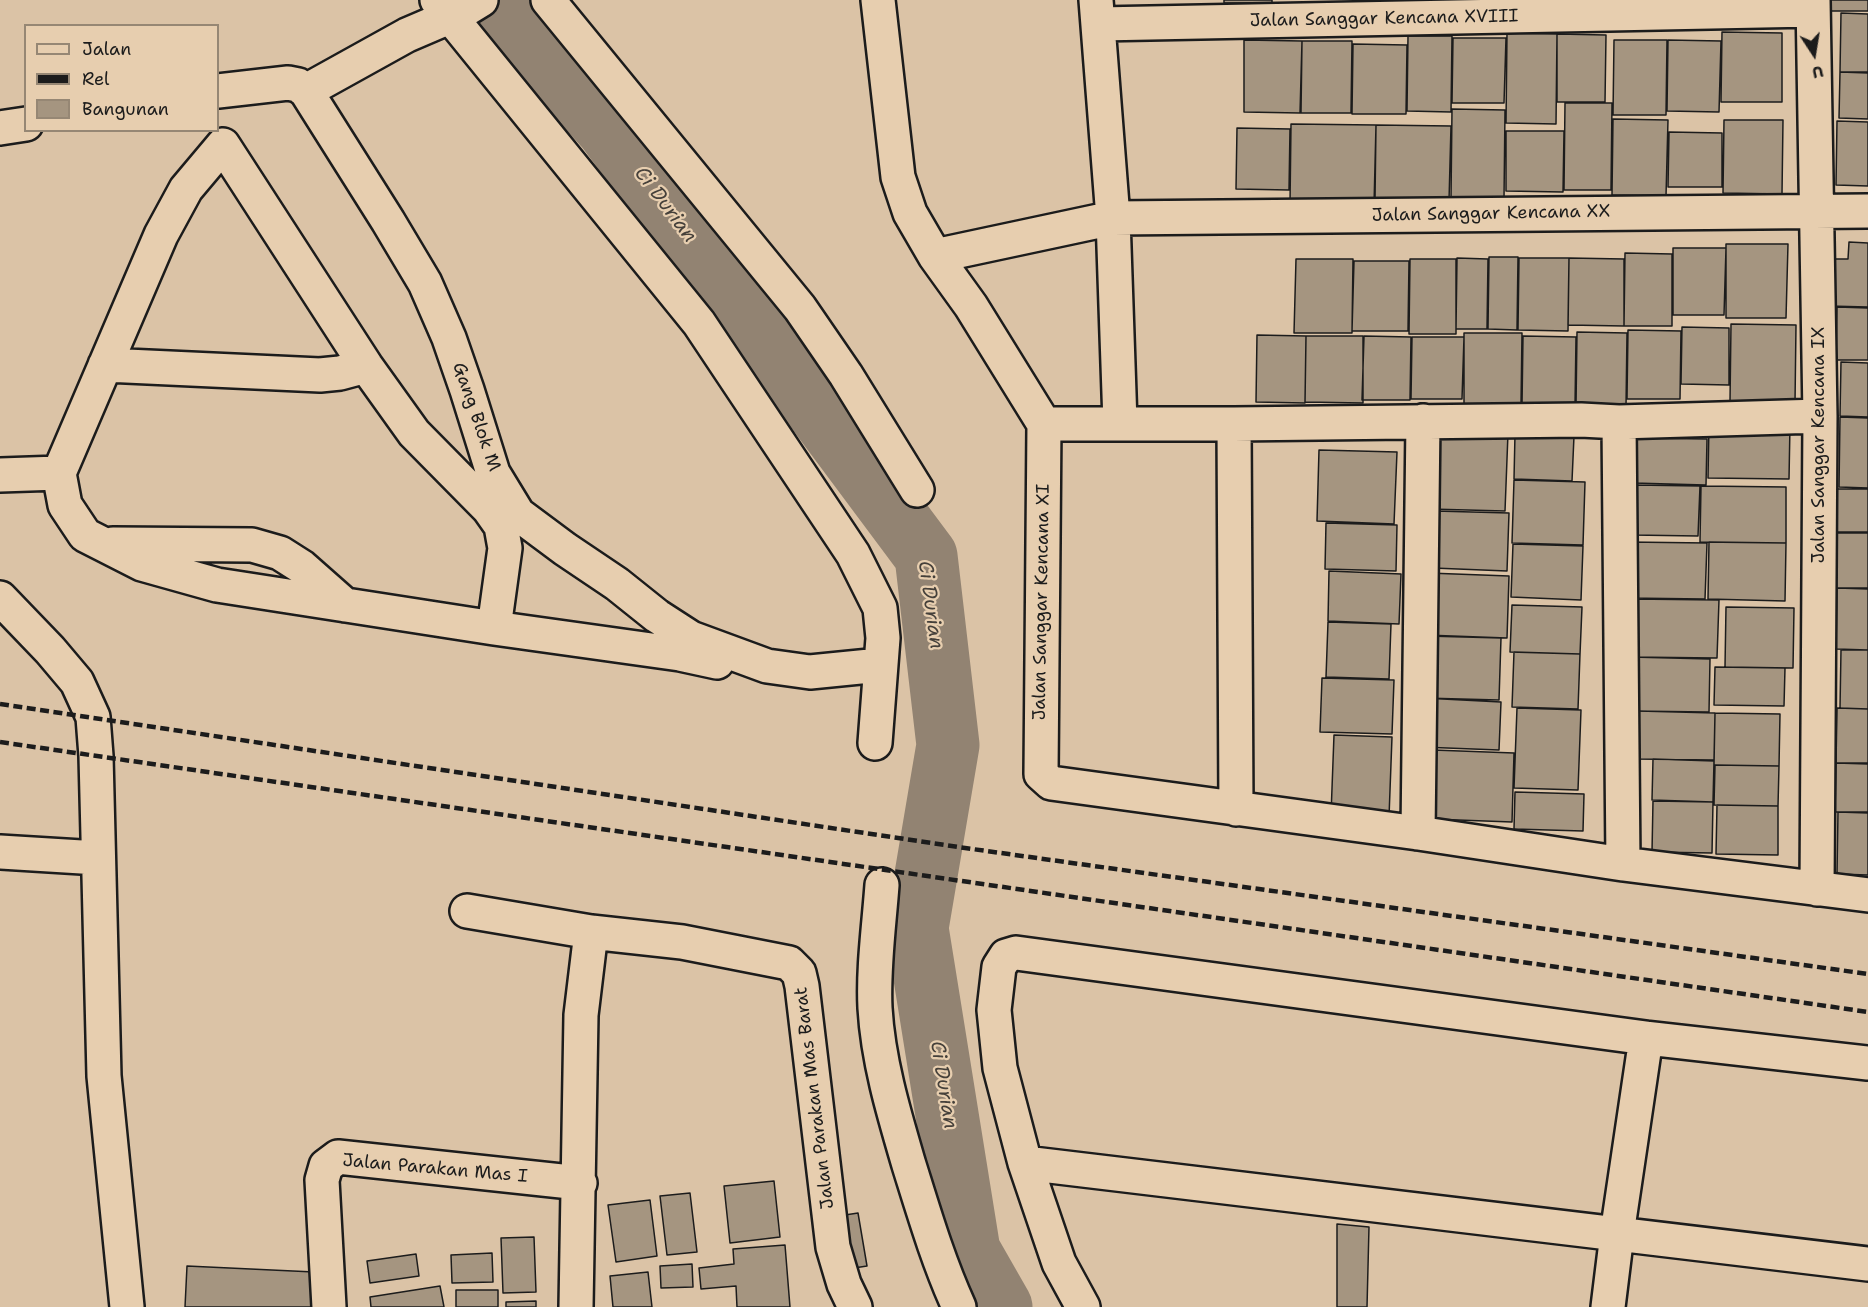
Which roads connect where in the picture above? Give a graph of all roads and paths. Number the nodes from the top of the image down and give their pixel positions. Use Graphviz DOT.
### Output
graph roads {
  1 [pos="548,0"];
  2 [pos="878,0"];
  3 [pos="1813,5"];
  4 [pos="458,7"];
  5 [pos="1097,12"];
  6 [pos="219,91"];
  7 [pos="306,91"];
  8 [pos="24,124"];
  9 [pos="0,128"];
  10 [pos="1817,211"];
  11 [pos="1868,211"];
  12 [pos="1113,218"];
  13 [pos="935,256"];
  14 [pos="105,365"];
  15 [pos="366,366"];
  16 [pos="1820,416"];
  17 [pos="1423,422"];
  18 [pos="1619,422"];
  19 [pos="1120,423"];
  20 [pos="1044,424"];
  21 [pos="1234,424"];
  22 [pos="59,473"];
  23 [pos="0,475"];
  24 [pos="917,490"];
  25 [pos="102,544"];
  26 [pos="0,598"];
  27 [pos="345,605"];
  28 [pos="494,628"];
  29 [pos="722,663"];
  30 [pos="880,665"];
  31 [pos="874,743"];
  32 [pos="1236,809"];
  33 [pos="1418,833"];
  34 [pos="0,852"];
  35 [pos="98,858"];
  36 [pos="1623,864"];
  37 [pos="882,885"];
  38 [pos="1817,889"];
  39 [pos="1868,895"];
  40 [pos="467,911"];
  41 [pos="591,932"];
  42 [pos="1646,1038"];
  43 [pos="1868,1062"];
  44 [pos="1025,1163"];
  45 [pos="580,1183"];
  46 [pos="1617,1234"];
  47 [pos="1868,1264"];
  48 [pos="127,1307"];
  49 [pos="329,1307"];
  50 [pos="576,1307"];
  51 [pos="855,1307"];
  52 [pos="959,1307"];
  53 [pos="1083,1307"];
  54 [pos="1608,1307"];
  1 -- 24 [label="street"];
  2 -- 13 [label="street"];
  3 -- 5 [label="street, Jalan Sanggar Kencana XVIII"];
  3 -- 10 [label="street, Jalan Sanggar Kencana IX"];
  4 -- 7 [label="street"];
  4 -- 30 [label="street"];
  5 -- 12 [label="street"];
  6 -- 7 [label="street"];
  7 -- 30 [label="street, Gang Blok M"];
  8 -- 9 [label="street"];
  10 -- 11 [label="street, Jalan Sanggar Kencana XX"];
  10 -- 12 [label="street, Jalan Sanggar Kencana XX"];
  10 -- 16 [label="street, Jalan Sanggar Kencana IX"];
  12 -- 13 [label="street, Jalan Sanggar Kencana XX"];
  12 -- 19 [label="street"];
  13 -- 20 [label="street"];
  14 -- 15 [label="street"];
  14 -- 15 [label="street"];
  14 -- 22 [label="street"];
  15 -- 28 [label="street"];
  16 -- 18 [label="street"];
  16 -- 38 [label="street, Jalan Sanggar Kencana IX"];
  17 -- 18 [label="street"];
  17 -- 21 [label="street"];
  17 -- 33 [label="street"];
  18 -- 36 [label="street"];
  19 -- 20 [label="street"];
  19 -- 21 [label="street"];
  20 -- 32 [label="street, Jalan Sanggar Kencana XI"];
  21 -- 32 [label="street"];
  22 -- 23 [label="street"];
  22 -- 25 [label="street"];
  25 -- 27 [label="street"];
  25 -- 27 [label="street"];
  26 -- 35 [label="street"];
  27 -- 28 [label="street"];
  28 -- 29 [label="street"];
  30 -- 31 [label="street"];
  32 -- 33 [label="street"];
  33 -- 36 [label="street"];
  34 -- 35 [label="street"];
  35 -- 48 [label="street"];
  36 -- 38 [label="street"];
  37 -- 52 [label="street"];
  38 -- 39 [label="street"];
  40 -- 41 [label="street, Jalan Parakan Mas Barat"];
  41 -- 45 [label="street"];
  41 -- 51 [label="street, Jalan Parakan Mas Barat"];
  42 -- 43 [label="street"];
  42 -- 44 [label="street"];
  42 -- 46 [label="street"];
  44 -- 46 [label="street"];
  44 -- 53 [label="street"];
  45 -- 49 [label="street, Jalan Parakan Mas I"];
  45 -- 50 [label="street"];
  46 -- 47 [label="street"];
  46 -- 54 [label="street"];
}
